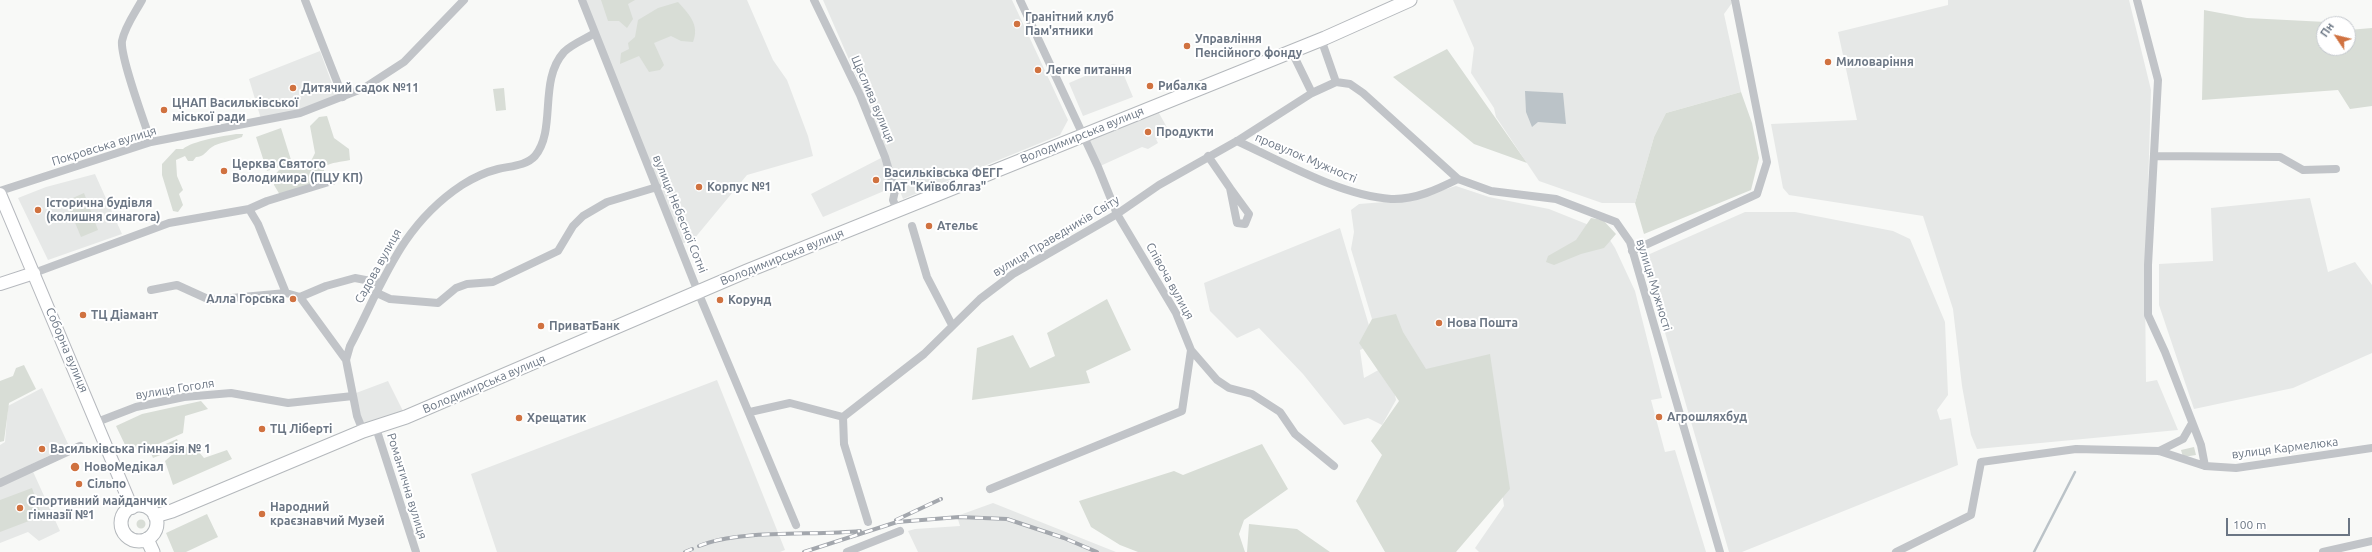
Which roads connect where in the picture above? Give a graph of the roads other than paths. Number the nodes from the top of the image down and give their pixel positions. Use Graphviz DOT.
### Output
graph roads {
  1 [pos="142,0"];
  2 [pos="306,0"];
  3 [pos="464,0"];
  4 [pos="582,0"];
  5 [pos="814,0"];
  6 [pos="1020,0"];
  7 [pos="1410,0"];
  8 [pos="1735,0"];
  9 [pos="2137,0"];
  10 [pos="595,33"];
  11 [pos="1321,39"];
  12 [pos="1291,50"];
  13 [pos="1336,82"];
  14 [pos="1312,92"];
  15 [pos="342,97"];
  16 [pos="1083,134"];
  17 [pos="1237,141"];
  18 [pos="151,142"];
  19 [pos="1208,156"];
  20 [pos="2156,156"];
  21 [pos="2336,169"];
  22 [pos="1458,179"];
  23 [pos="332,180"];
  24 [pos="657,187"];
  25 [pos="1230,188"];
  26 [pos="0,191"];
  27 [pos="0,194"];
  28 [pos="249,209"];
  29 [pos="897,210"];
  30 [pos="1117,214"];
  31 [pos="912,226"];
  32 [pos="1632,251"];
  33 [pos="34,273"];
  34 [pos="381,283"];
  35 [pos="0,284"];
  36 [pos="152,290"];
  37 [pos="698,292"];
  38 [pos="377,293"];
  39 [pos="286,294"];
  40 [pos="300,297"];
  41 [pos="952,325"];
  42 [pos="1191,350"];
  43 [pos="346,360"];
  44 [pos="353,396"];
  45 [pos="750,412"];
  46 [pos="843,417"];
  47 [pos="97,422"];
  48 [pos="2191,425"];
  49 [pos="370,430"];
  50 [pos="80,446"];
  51 [pos="2372,448"];
  52 [pos="2158,451"];
  53 [pos="1334,466"];
  54 [pos="2205,466"];
  55 [pos="0,484"];
  56 [pos="990,488"];
  57 [pos="132,508"];
  58 [pos="155,516"];
  59 [pos="868,522"];
  60 [pos="796,525"];
  61 [pos="900,531"];
  62 [pos="147,539"];
  63 [pos="2372,542"];
  64 [pos="153,552"];
  65 [pos="416,552"];
  66 [pos="847,552"];
  67 [pos="1720,552"];
  68 [pos="1896,552"];
  69 [pos="2322,552"];
  1 -- 18 [label="street"];
  2 -- 15 [label="street"];
  3 -- 15 [label="street, Покровська вулиця"];
  4 -- 10 [label="street, вулиця Небесної Сотні"];
  5 -- 29 [label="street, Щаслива вулиця"];
  6 -- 16 [label="street"];
  7 -- 11 [label="main road, Володимирська вулиця"];
  8 -- 32 [label="street"];
  9 -- 20 [label="street"];
  10 -- 24 [label="street, вулиця Небесної Сотні"];
  10 -- 34 [label="street, Садова вулиця"];
  11 -- 12 [label="main road, Володимирська вулиця"];
  11 -- 13 [label="street"];
  12 -- 14 [label="street"];
  12 -- 16 [label="main road, Володимирська вулиця"];
  13 -- 14 [label="street, вулиця Праведників Світу"];
  13 -- 22 [label="street, вулиця Мужності"];
  14 -- 17 [label="street, вулиця Праведників Світу"];
  15 -- 18 [label="street, Покровська вулиця"];
  16 -- 29 [label="main road, Володимирська вулиця"];
  16 -- 30 [label="street, Співоча вулиця"];
  17 -- 19 [label="street, вулиця Праведників Світу"];
  17 -- 22 [label="street, провулок Мужності"];
  18 -- 26 [label="street, Покровська вулиця"];
  19 -- 25 [label="street"];
  19 -- 30 [label="street, вулиця Праведників Світу"];
  20 -- 21 [label="street"];
  20 -- 48 [label="street"];
  22 -- 32 [label="street, вулиця Мужності"];
  23 -- 28 [label="street"];
  24 -- 37 [label="street, вулиця Небесної Сотні"];
  24 -- 38 [label="street"];
  27 -- 33 [label="main road, Соборна вулиця"];
  28 -- 33 [label="street"];
  28 -- 39 [label="street"];
  29 -- 37 [label="main road, Володимирська вулиця"];
  30 -- 41 [label="street, вулиця Праведників Світу"];
  30 -- 42 [label="street, Співоча вулиця"];
  31 -- 41 [label="street"];
  32 -- 67 [label="street, вулиця Мужності"];
  33 -- 35 [label="main road"];
  33 -- 47 [label="main road, Соборна вулиця"];
  34 -- 38 [label="street, Садова вулиця"];
  34 -- 40 [label="street"];
  36 -- 39 [label="street"];
  37 -- 45 [label="street, вулиця Небесної Сотні"];
  37 -- 49 [label="main road, Володимирська вулиця"];
  38 -- 43 [label="street, Садова вулиця"];
  39 -- 40 [label="street"];
  40 -- 43 [label="street"];
  41 -- 46 [label="street, вулиця Праведників Світу"];
  42 -- 53 [label="street"];
  42 -- 56 [label="street"];
  43 -- 44 [label="street, Садова вулиця"];
  44 -- 47 [label="street, вулиця Гоголя"];
  44 -- 49 [label="street, Садова вулиця"];
  45 -- 46 [label="street"];
  45 -- 60 [label="street, вулиця Небесної Сотні"];
  46 -- 59 [label="street"];
  47 -- 57 [label="main road, Соборна вулиця"];
  48 -- 52 [label="street"];
  48 -- 54 [label="street"];
  49 -- 58 [label="main road, Володимирська вулиця"];
  49 -- 65 [label="street, Романтична вулиця"];
  50 -- 55 [label="street"];
  51 -- 54 [label="street, вулиця Кармелюка"];
  52 -- 54 [label="street, вулиця Кармелюка"];
  52 -- 68 [label="street, вулиця Кармелюка"];
  57 -- 58 [label="main road"];
  57 -- 62 [label="main road"];
  58 -- 62 [label="main road"];
  61 -- 66 [label="street"];
  62 -- 64 [label="main road"];
  63 -- 69 [label="street"];
}
